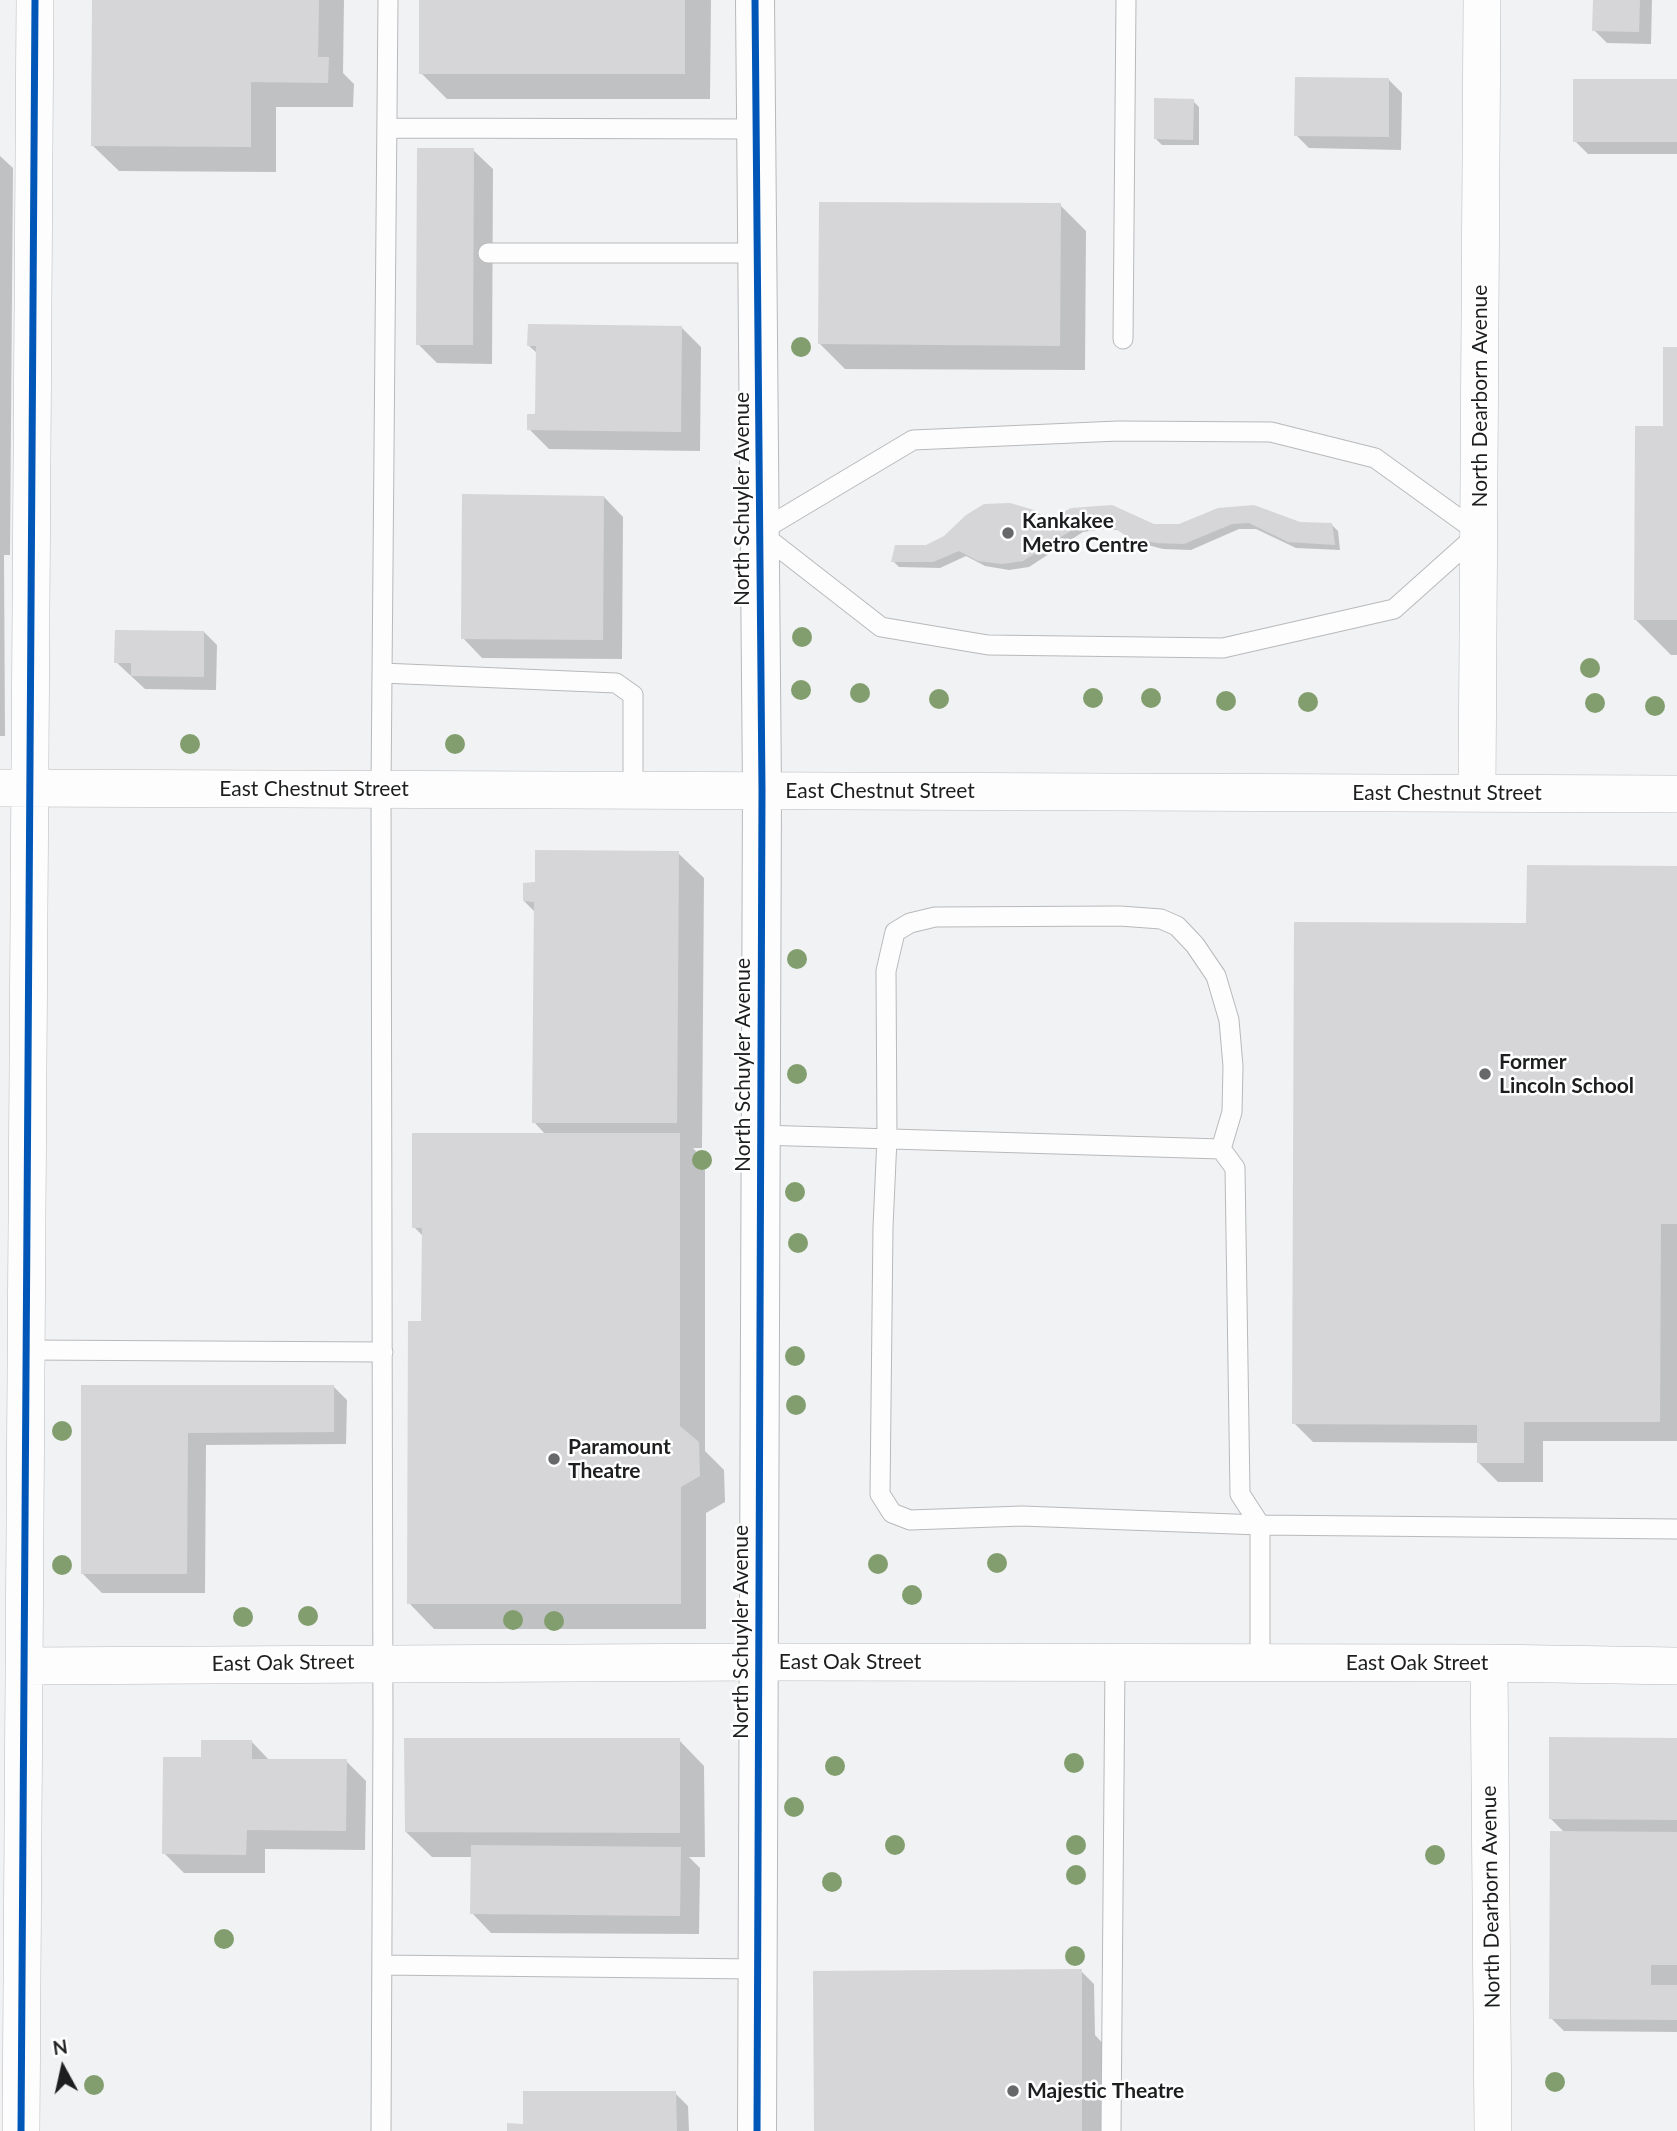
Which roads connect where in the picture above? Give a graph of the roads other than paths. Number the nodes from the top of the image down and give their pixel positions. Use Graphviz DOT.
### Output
graph roads {
  1 [pos="35,0"];
  2 [pos="388,0"];
  3 [pos="755,0"];
  4 [pos="1126,0"];
  5 [pos="1482,0"];
  6 [pos="387,128"];
  7 [pos="756,129"];
  8 [pos="488,253"];
  9 [pos="757,253"];
  10 [pos="1123,339"];
  11 [pos="759,532"];
  12 [pos="1479,533"];
  13 [pos="382,673"];
  14 [pos="15,788"];
  15 [pos="381,789"];
  16 [pos="633,790"];
  17 [pos="762,790"];
  18 [pos="1477,793"];
  19 [pos="1677,794"];
  20 [pos="760,1135"];
  21 [pos="887,1138"];
  22 [pos="1221,1149"];
  23 [pos="26,1350"];
  24 [pos="383,1352"];
  25 [pos="1261,1525"];
  26 [pos="1677,1530"];
  27 [pos="758,1661"];
  28 [pos="383,1662"];
  29 [pos="1115,1662"];
  30 [pos="1260,1663"];
  31 [pos="1489,1663"];
  32 [pos="24,1666"];
  33 [pos="1677,1667"];
  34 [pos="382,1965"];
  35 [pos="757,1969"];
  36 [pos="21,2131"];
  37 [pos="381,2131"];
  38 [pos="757,2131"];
  39 [pos="1111,2131"];
  40 [pos="1493,2131"];
  1 -- 14 [label="street"];
  2 -- 6 [label="lane"];
  3 -- 7 [label="street, North Schuyler Avenue"];
  4 -- 10 [label="lane"];
  5 -- 12 [label="street, North Dearborn Avenue"];
  6 -- 7 [label="lane"];
  6 -- 13 [label="lane"];
  7 -- 9 [label="street, North Schuyler Avenue"];
  8 -- 9 [label="lane"];
  9 -- 11 [label="street, North Schuyler Avenue"];
  11 -- 12 [label="lane"];
  11 -- 12 [label="lane"];
  11 -- 17 [label="street, North Schuyler Avenue"];
  12 -- 18 [label="street, North Dearborn Avenue"];
  13 -- 15 [label="lane"];
  13 -- 16 [label="lane"];
  14 -- 15 [label="street, East Chestnut Street"];
  14 -- 23 [label="street"];
  15 -- 16 [label="street, East Chestnut Street"];
  15 -- 24 [label="lane"];
  16 -- 17 [label="street, East Chestnut Street"];
  17 -- 18 [label="street, East Chestnut Street"];
  17 -- 20 [label="street, North Schuyler Avenue"];
  18 -- 19 [label="street, East Chestnut Street"];
  20 -- 21 [label="lane"];
  20 -- 27 [label="street, North Schuyler Avenue"];
  21 -- 22 [label="lane"];
  21 -- 22 [label="lane"];
  21 -- 25 [label="lane"];
  22 -- 25 [label="lane"];
  23 -- 24 [label="lane"];
  23 -- 32 [label="street"];
  24 -- 28 [label="lane"];
  25 -- 26 [label="lane"];
  25 -- 30 [label="lane"];
  27 -- 28 [label="street, East Oak Street"];
  27 -- 29 [label="street, East Oak Street"];
  27 -- 35 [label="street, North Schuyler Avenue"];
  28 -- 32 [label="street, East Oak Street"];
  28 -- 34 [label="lane"];
  29 -- 30 [label="street, East Oak Street"];
  29 -- 39 [label="lane"];
  30 -- 31 [label="street, East Oak Street"];
  31 -- 33 [label="street, East Oak Street"];
  31 -- 40 [label="street, North Dearborn Avenue"];
  32 -- 36 [label="street"];
  34 -- 35 [label="lane"];
  34 -- 37 [label="lane"];
  35 -- 38 [label="street, North Schuyler Avenue"];
}
